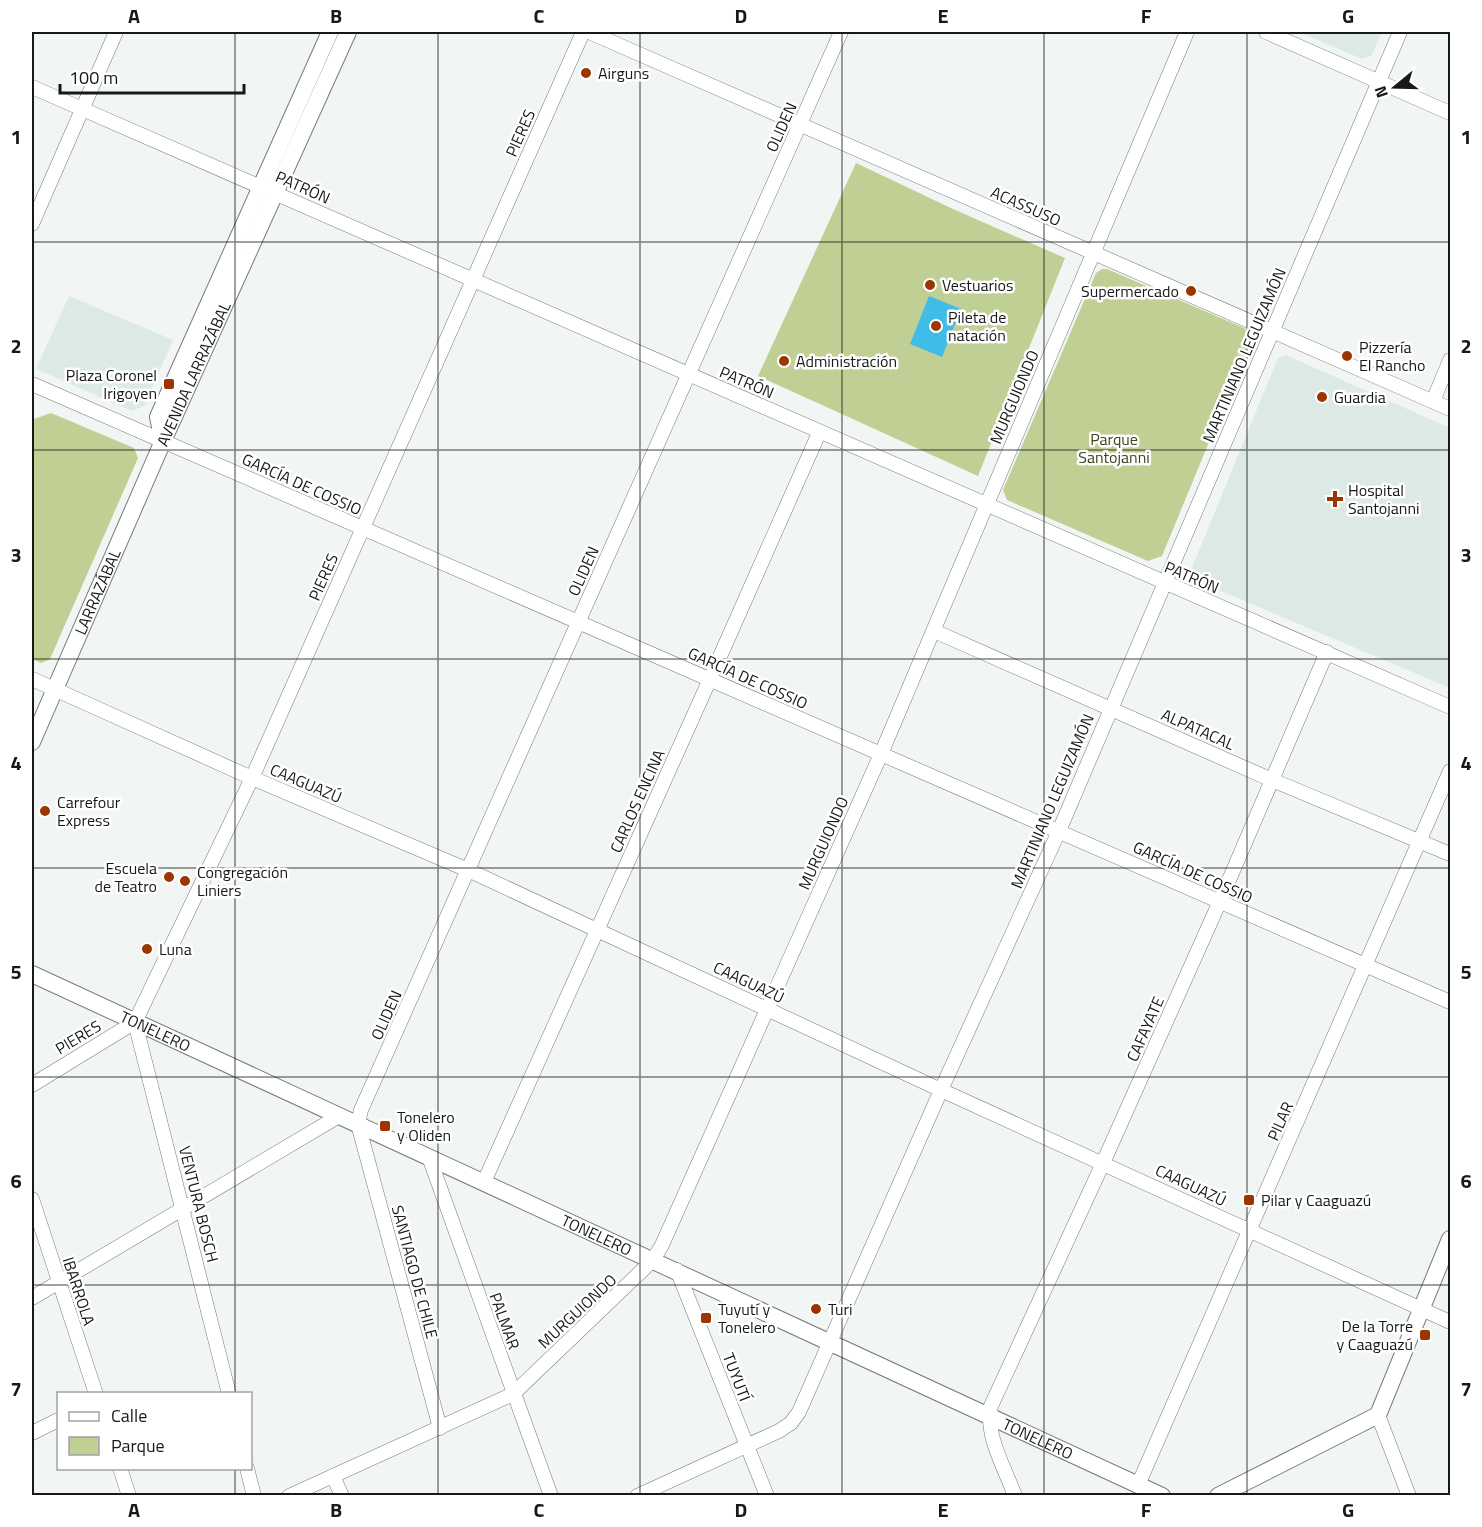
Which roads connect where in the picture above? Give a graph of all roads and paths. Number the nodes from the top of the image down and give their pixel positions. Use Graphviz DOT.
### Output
graph roads {
  1 [pos="116,32"];
  2 [pos="330,32"];
  3 [pos="348,32"];
  4 [pos="583,32"];
  5 [pos="589,32"];
  6 [pos="841,32"];
  7 [pos="1187,32"];
  8 [pos="1266,32"];
  9 [pos="1400,32"];
  10 [pos="1379,81"];
  11 [pos="32,87"];
  12 [pos="83,109"];
  13 [pos="1450,113"];
  14 [pos="801,122"];
  15 [pos="268,190"];
  16 [pos="32,224"];
  17 [pos="1093,254"];
  18 [pos="473,279"];
  19 [pos="1272,331"];
  20 [pos="1450,360"];
  21 [pos="689,375"];
  22 [pos="32,384"];
  23 [pos="1433,400"];
  24 [pos="1450,409"];
  25 [pos="819,433"];
  26 [pos="163,441"];
  27 [pos="986,506"];
  28 [pos="363,528"];
  29 [pos="1164,583"];
  30 [pos="579,622"];
  31 [pos="934,631"];
  32 [pos="1327,652"];
  33 [pos="32,679"];
  34 [pos="710,680"];
  35 [pos="54,689"];
  36 [pos="1450,707"];
  37 [pos="1110,709"];
  38 [pos="32,742"];
  39 [pos="881,754"];
  40 [pos="1450,771"];
  41 [pos="252,778"];
  42 [pos="1272,780"];
  43 [pos="1059,831"];
  44 [pos="1420,840"];
  45 [pos="1450,854"];
  46 [pos="468,870"];
  47 [pos="1220,901"];
  48 [pos="598,930"];
  49 [pos="1366,965"];
  50 [pos="32,974"];
  51 [pos="1450,1002"];
  52 [pos="766,1008"];
  53 [pos="135,1022"];
  54 [pos="32,1085"];
  55 [pos="941,1090"];
  56 [pos="339,1116"];
  57 [pos="358,1124"];
  58 [pos="429,1157"];
  59 [pos="1103,1163"];
  60 [pos="484,1182"];
  61 [pos="32,1199"];
  62 [pos="183,1208"];
  63 [pos="1250,1231"];
  64 [pos="1450,1239"];
  65 [pos="653,1260"];
  66 [pos="677,1270"];
  67 [pos="58,1282"];
  68 [pos="32,1298"];
  69 [pos="1422,1310"];
  70 [pos="1450,1322"];
  71 [pos="830,1342"];
  72 [pos="95,1392"];
  73 [pos="229,1392"];
  74 [pos="513,1394"];
  75 [pos="1378,1415"];
  76 [pos="989,1417"];
  77 [pos="57,1420"];
  78 [pos="440,1428"];
  79 [pos="32,1433"];
  80 [pos="746,1446"];
  81 [pos="121,1470"];
  82 [pos="248,1470"];
  83 [pos="333,1476"];
  84 [pos="1138,1485"];
  85 [pos="129,1496"];
  86 [pos="254,1496"];
  87 [pos="289,1496"];
  88 [pos="342,1496"];
  89 [pos="551,1496"];
  90 [pos="637,1496"];
  91 [pos="766,1496"];
  92 [pos="1015,1496"];
  93 [pos="1162,1496"];
  94 [pos="1218,1496"];
  95 [pos="1408,1496"];
  1 -- 12 [label="street"];
  2 -- 15 [label="street, AVENIDA LARRAZÁBAL"];
  3 -- 15 [label="street, AVENIDA LARRAZÁBAL"];
  4 -- 18 [label="street, PIERES"];
  5 -- 14 [label="street, ACASSUSO"];
  6 -- 14 [label="street, OLIDEN"];
  7 -- 17 [label="street, MURGUIONDO"];
  8 -- 10 [label="street"];
  9 -- 10 [label="street, MARTINIANO LEGUIZAMÓN"];
  10 -- 13 [label="street"];
  10 -- 19 [label="street, MARTINIANO LEGUIZAMÓN"];
  11 -- 12 [label="street, PATRÓN"];
  12 -- 15 [label="street, PATRÓN"];
  12 -- 16 [label="street"];
  14 -- 17 [label="street, ACASSUSO"];
  14 -- 21 [label="street, OLIDEN"];
  15 -- 18 [label="street, PATRÓN"];
  15 -- 26 [label="street, AVENIDA LARRAZÁBAL"];
  17 -- 19 [label="street, ACASSUSO"];
  17 -- 27 [label="street, MURGUIONDO"];
  18 -- 21 [label="street, PATRÓN"];
  18 -- 28 [label="street, PIERES"];
  19 -- 23 [label="street, ACASSUSO"];
  19 -- 29 [label="street, MARTINIANO LEGUIZAMÓN"];
  20 -- 23 [label="street"];
  21 -- 25 [label="street, PATRÓN"];
  21 -- 30 [label="street, OLIDEN"];
  22 -- 26 [label="street, GARCÍA DE COSSIO"];
  23 -- 24 [label="street, ACASSUSO"];
  25 -- 27 [label="street, PATRÓN"];
  25 -- 34 [label="street, CARLOS ENCINA"];
  26 -- 28 [label="street, GARCÍA DE COSSIO"];
  26 -- 35 [label="street, LARRAZÁBAL"];
  27 -- 29 [label="street, PATRÓN"];
  27 -- 31 [label="street, MURGUIONDO"];
  28 -- 30 [label="street, GARCÍA DE COSSIO"];
  28 -- 41 [label="street, PIERES"];
  29 -- 32 [label="street, PATRÓN"];
  29 -- 37 [label="street, MARTINIANO LEGUIZAMÓN"];
  30 -- 34 [label="street, GARCÍA DE COSSIO"];
  30 -- 46 [label="street, OLIDEN"];
  31 -- 37 [label="street, ALPATACAL"];
  31 -- 39 [label="street, MURGUIONDO"];
  32 -- 36 [label="street, PATRÓN"];
  32 -- 42 [label="street, CAFAYATE"];
  33 -- 35 [label="street, CAAGUAZÚ"];
  34 -- 39 [label="street, GARCÍA DE COSSIO"];
  34 -- 48 [label="street, CARLOS ENCINA"];
  35 -- 38 [label="street, LARRAZÁBAL"];
  35 -- 41 [label="street, CAAGUAZÚ"];
  37 -- 42 [label="street, ALPATACAL"];
  37 -- 43 [label="street, MARTINIANO LEGUIZAMÓN"];
  39 -- 43 [label="street, GARCÍA DE COSSIO"];
  39 -- 52 [label="street, MURGUIONDO"];
  40 -- 44 [label="street, PILAR"];
  41 -- 46 [label="street, CAAGUAZÚ"];
  41 -- 53 [label="street, PIERES"];
  42 -- 44 [label="street, ALPATACAL"];
  42 -- 47 [label="street, CAFAYATE"];
  43 -- 47 [label="street, GARCÍA DE COSSIO"];
  43 -- 55 [label="street, MARTINIANO LEGUIZAMÓN"];
  44 -- 45 [label="street, ALPATACAL"];
  44 -- 49 [label="street, PILAR"];
  46 -- 48 [label="street, CAAGUAZÚ"];
  46 -- 57 [label="street, OLIDEN"];
  47 -- 49 [label="street, GARCÍA DE COSSIO"];
  47 -- 59 [label="street, CAFAYATE"];
  48 -- 52 [label="street, CAAGUAZÚ"];
  48 -- 60 [label="street, CARLOS ENCINA"];
  49 -- 51 [label="street, GARCÍA DE COSSIO"];
  49 -- 63 [label="street, PILAR"];
  50 -- 53 [label="street, TONELERO"];
  52 -- 55 [label="street, CAAGUAZÚ"];
  52 -- 65 [label="street, MURGUIONDO"];
  53 -- 54 [label="street, PIERES"];
  53 -- 56 [label="street, TONELERO"];
  53 -- 62 [label="street, VENTURA BOSCH"];
  55 -- 59 [label="street, CAAGUAZÚ"];
  55 -- 71 [label="street, MARTINIANO LEGUIZAMÓN"];
  56 -- 57 [label="street, TONELERO"];
  56 -- 62 [label="street"];
  57 -- 58 [label="street, TONELERO"];
  57 -- 78 [label="street, SANTIAGO DE CHILE"];
  58 -- 60 [label="street, TONELERO"];
  58 -- 74 [label="street, PALMAR"];
  59 -- 63 [label="street, CAAGUAZÚ"];
  59 -- 76 [label="street, CAFAYATE"];
  60 -- 65 [label="street, TONELERO"];
  61 -- 67 [label="street, IBARROLA"];
  62 -- 67 [label="street"];
  62 -- 73 [label="street, VENTURA BOSCH"];
  63 -- 69 [label="street, CAAGUAZÚ"];
  63 -- 84 [label="street, PILAR"];
  64 -- 69 [label="street"];
  65 -- 66 [label="street, TONELERO"];
  65 -- 74 [label="street, MURGUIONDO"];
  66 -- 71 [label="street, TONELERO"];
  66 -- 80 [label="street, TUYUTÍ"];
  67 -- 68 [label="street"];
  67 -- 72 [label="street, IBARROLA"];
  69 -- 70 [label="street, CAAGUAZÚ"];
  69 -- 75 [label="street"];
  71 -- 76 [label="street, TONELERO"];
  71 -- 80 [label="street, MARTINIANO LEGUIZAMÓN"];
  74 -- 78 [label="street, MURGUIONDO"];
  74 -- 89 [label="street, PALMAR"];
  75 -- 94 [label="street"];
  75 -- 95 [label="street"];
  76 -- 84 [label="street, TONELERO"];
  76 -- 92 [label="street"];
  77 -- 79 [label="street"];
  78 -- 83 [label="street, MURGUIONDO"];
  80 -- 90 [label="street, MARTINIANO LEGUIZAMÓN"];
  80 -- 91 [label="street, TUYUTÍ"];
  81 -- 85 [label="street"];
  82 -- 86 [label="street"];
  83 -- 87 [label="street, MURGUIONDO"];
  83 -- 88 [label="street"];
  84 -- 93 [label="street, TONELERO"];
}
